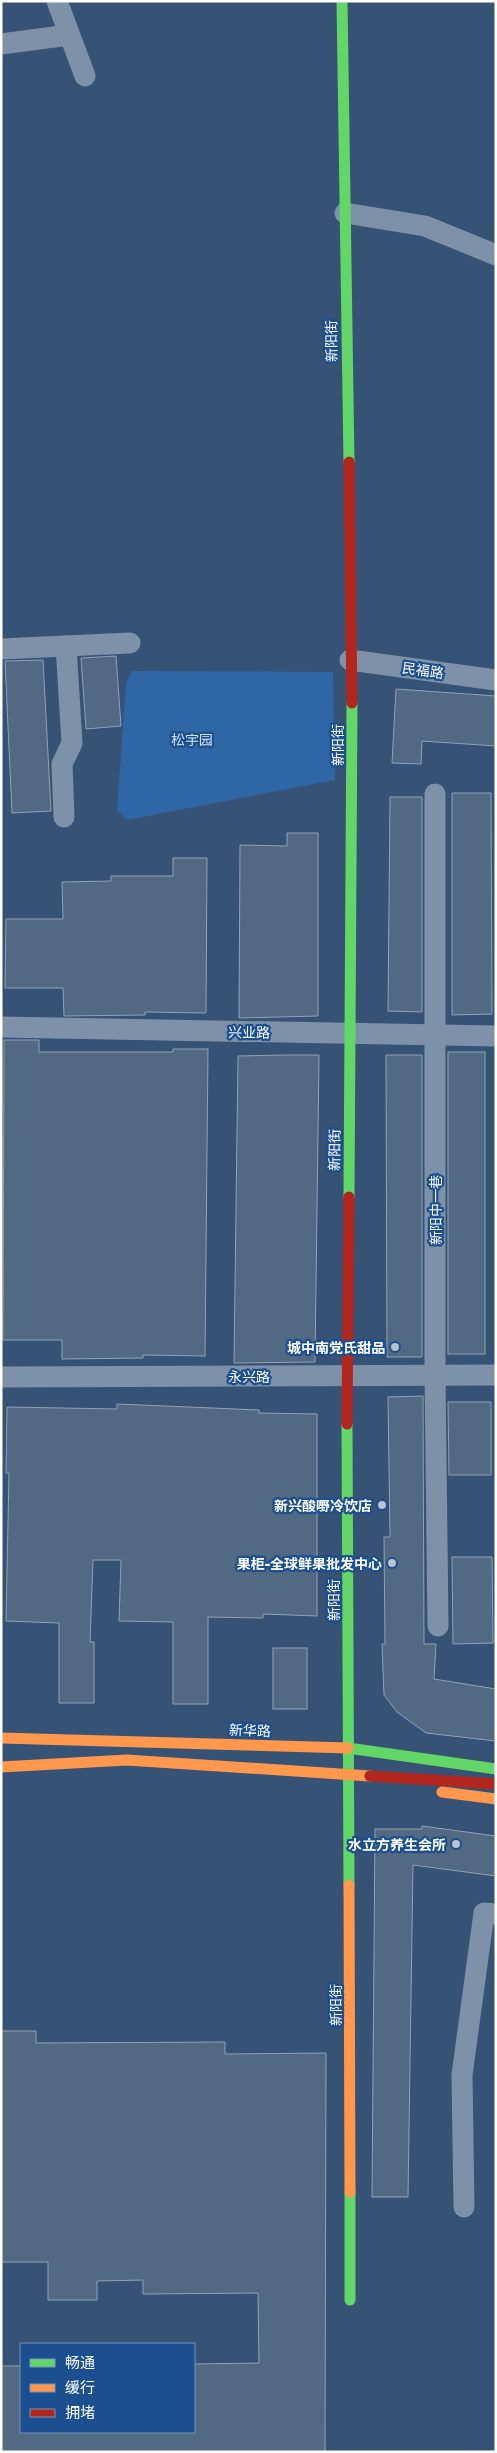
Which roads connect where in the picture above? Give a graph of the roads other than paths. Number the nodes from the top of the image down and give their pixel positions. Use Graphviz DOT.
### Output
graph roads {
  1 [pos="57,1"];
  2 [pos="342,1"];
  3 [pos="70,34"];
  4 [pos="1,44"];
  5 [pos="85,76"];
  6 [pos="345,213"];
  7 [pos="496,255"];
  8 [pos="130,643"];
  9 [pos="66,646"];
  10 [pos="1,649"];
  11 [pos="350,660"];
  12 [pos="496,680"];
  13 [pos="435,794"];
  14 [pos="64,817"];
  15 [pos="1,1027"];
  16 [pos="350,1033"];
  17 [pos="436,1035"];
  18 [pos="496,1036"];
  19 [pos="435,1375"];
  20 [pos="496,1375"];
  21 [pos="347,1376"];
  22 [pos="1,1377"];
  23 [pos="438,1626"];
  24 [pos="1,1738"];
  25 [pos="349,1748"];
  26 [pos="1,1767"];
  27 [pos="496,1769"];
  28 [pos="350,1780"];
  29 [pos="496,1784"];
  30 [pos="496,1799"];
  31 [pos="496,1914"];
  32 [pos="464,2206"];
  33 [pos="350,2300"];
  1 -- 3 [label="street"];
  2 -- 6 [label="street, 新阳街"];
  3 -- 4 [label="street"];
  3 -- 5 [label="street"];
  6 -- 7 [label="street"];
  6 -- 11 [label="street, 新阳街"];
  8 -- 9 [label="street"];
  9 -- 10 [label="street"];
  9 -- 14 [label="street"];
  11 -- 12 [label="street, 民福路"];
  11 -- 16 [label="street, 新阳街"];
  13 -- 17 [label="street, 新阳中一巷"];
  15 -- 16 [label="street, 兴业路"];
  16 -- 17 [label="street, 兴业路"];
  16 -- 21 [label="street, 新阳街"];
  17 -- 18 [label="street, 兴业路"];
  17 -- 19 [label="street, 新阳中一巷"];
  19 -- 20 [label="street, 永兴路"];
  19 -- 21 [label="street, 永兴路"];
  19 -- 23 [label="street, 新阳中一巷"];
  21 -- 22 [label="street, 永兴路"];
  21 -- 25 [label="street, 新阳街"];
  24 -- 25 [label="street, 新华路"];
  25 -- 27 [label="street, 新华路"];
  25 -- 28 [label="street, 新阳街"];
  26 -- 28 [label="street"];
  26 -- 29 [label="street, bridge"];
  28 -- 30 [label="street"];
  28 -- 33 [label="street, 新阳街"];
  31 -- 32 [label="street"];
}
